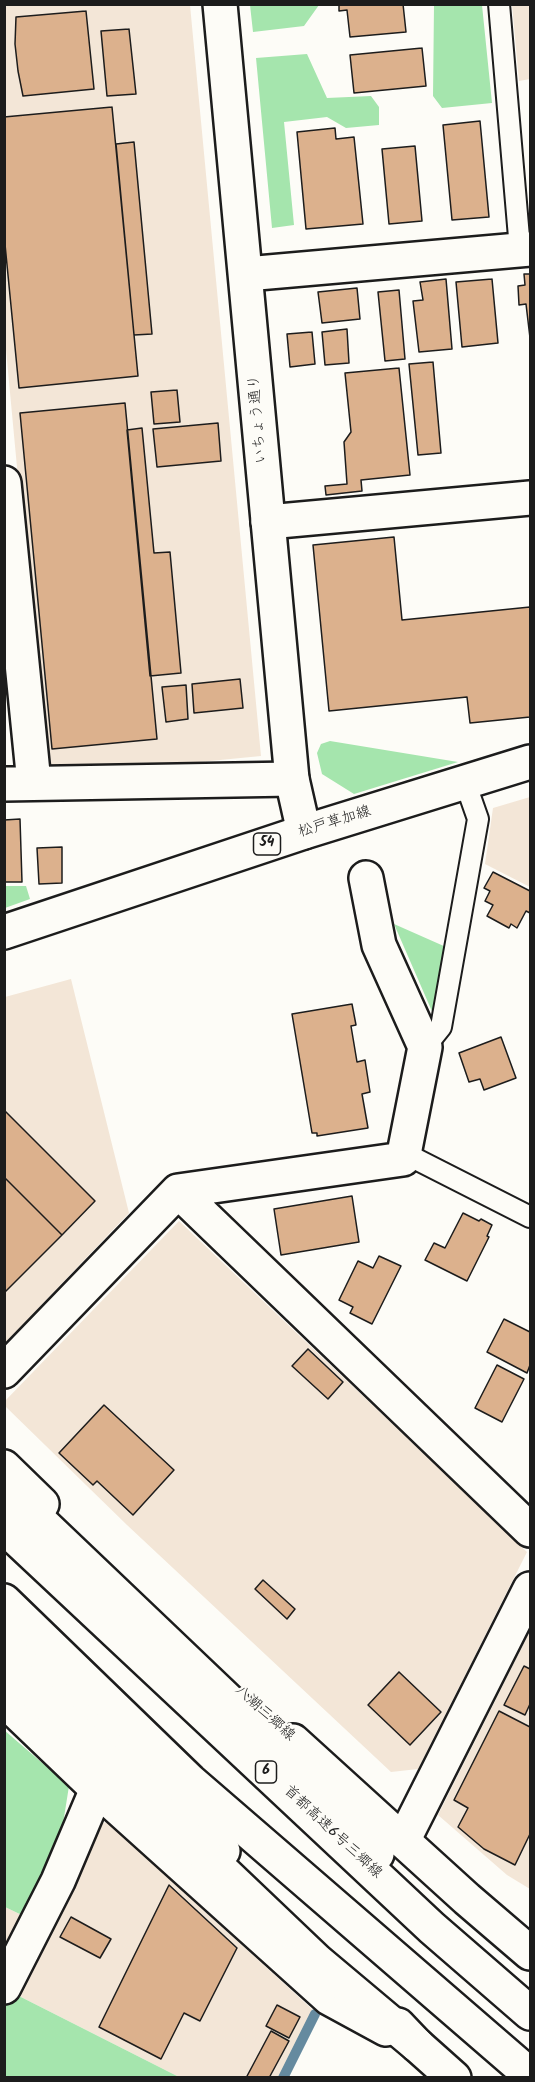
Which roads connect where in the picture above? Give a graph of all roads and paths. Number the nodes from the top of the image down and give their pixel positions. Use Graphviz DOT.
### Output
graph roads {
  1 [pos="220,4"];
  2 [pos="499,4"];
  3 [pos="526,249"];
  4 [pos="246,274"];
  5 [pos="4,483"];
  6 [pos="531,498"];
  7 [pos="268,522"];
  8 [pos="531,762"];
  9 [pos="292,779"];
  10 [pos="465,782"];
  11 [pos="19,783"];
  12 [pos="304,832"];
  13 [pos="366,878"];
  14 [pos="4,932"];
  15 [pos="425,1047"];
  16 [pos="404,1153"];
  17 [pos="178,1191"];
  18 [pos="531,1216"];
  19 [pos="4,1371"];
  20 [pos="4,1467"];
  21 [pos="4,1487"];
  22 [pos="4,1527"];
  23 [pos="531,1530"];
  24 [pos="531,1589"];
  25 [pos="4,1600"];
  26 [pos="4,1631"];
  27 [pos="4,1663"];
  28 [pos="5,1700"];
  29 [pos="97,1789"];
  30 [pos="403,1841"];
  31 [pos="432,1928"];
  32 [pos="531,1953"];
  33 [pos="4,1987"];
  34 [pos="531,2013"];
  35 [pos="417,2045"];
  36 [pos="531,2075"];
  37 [pos="454,2078"];
  1 -- 4 [label="main road, いちょう通り"];
  2 -- 3 [label="lane"];
  3 -- 4 [label="main road"];
  4 -- 7 [label="main road, いちょう通り"];
  5 -- 11 [label="main road"];
  6 -- 7 [label="main road"];
  7 -- 9 [label="main road, いちょう通り"];
  8 -- 10 [label="main road, 松戸草加線 / 54"];
  9 -- 11 [label="main road"];
  9 -- 12 [label="main road, いちょう通り"];
  10 -- 12 [label="main road, 松戸草加線 / 54"];
  10 -- 15 [label="lane"];
  12 -- 14 [label="main road, 松戸草加線 / 54"];
  13 -- 15 [label="main road"];
  15 -- 16 [label="main road"];
  16 -- 17 [label="main road"];
  16 -- 18 [label="lane"];
  17 -- 19 [label="main road"];
  17 -- 23 [label="main road"];
  20 -- 30 [label="main road, 八潮三郷線"];
  21 -- 31 [label="main road"];
  22 -- 31 [label="main road, 首都高速6号三郷線 / 6"];
  24 -- 30 [label="main road"];
  25 -- 36 [label="main road"];
  26 -- 35 [label="main road"];
  27 -- 35 [label="main road"];
  28 -- 29 [label="main road"];
  29 -- 33 [label="main road"];
  29 -- 35 [label="main road"];
  30 -- 32 [label="main road, 八潮三郷線"];
  31 -- 34 [label="main road, 首都高速6号三郷線 / 6"];
  35 -- 37 [label="main road"];
}
